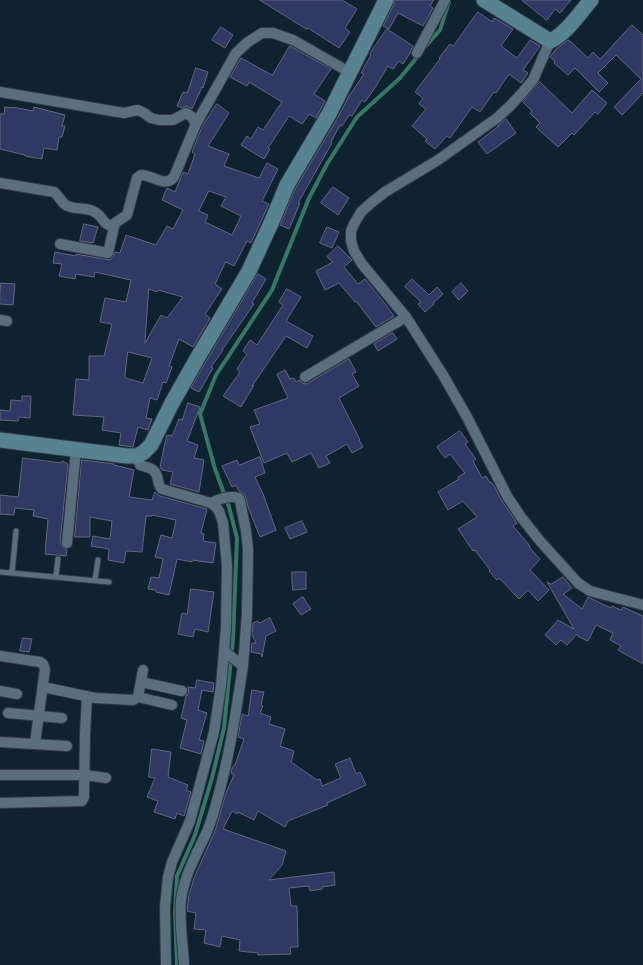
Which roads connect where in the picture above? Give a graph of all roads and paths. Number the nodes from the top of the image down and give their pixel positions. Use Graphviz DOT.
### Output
graph roads {
  1 [pos="386,0"];
  2 [pos="445,0"];
  3 [pos="484,0"];
  4 [pos="591,0"];
  5 [pos="550,41"];
  6 [pos="417,53"];
  7 [pos="349,72"];
  8 [pos="0,92"];
  9 [pos="196,124"];
  10 [pos="0,183"];
  11 [pos="114,227"];
  12 [pos="60,244"];
  13 [pos="406,317"];
  14 [pos="305,377"];
  15 [pos="0,440"];
  16 [pos="76,450"];
  17 [pos="137,456"];
  18 [pos="211,504"];
  19 [pos="16,531"];
  20 [pos="67,543"];
  21 [pos="58,559"];
  22 [pos="98,560"];
  23 [pos="0,572"];
  24 [pos="12,573"];
  25 [pos="56,576"];
  26 [pos="95,580"];
  27 [pos="109,582"];
  28 [pos="643,605"];
  29 [pos="225,652"];
  30 [pos="0,656"];
  31 [pos="242,665"];
  32 [pos="143,670"];
  33 [pos="141,682"];
  34 [pos="42,687"];
  35 [pos="0,691"];
  36 [pos="182,691"];
  37 [pos="17,694"];
  38 [pos="87,696"];
  39 [pos="138,697"];
  40 [pos="172,705"];
  41 [pos="8,712"];
  42 [pos="38,716"];
  43 [pos="62,718"];
  44 [pos="216,735"];
  45 [pos="0,742"];
  46 [pos="35,743"];
  47 [pos="67,746"];
  48 [pos="226,750"];
  49 [pos="0,775"];
  50 [pos="85,775"];
  51 [pos="106,778"];
  52 [pos="0,803"];
  53 [pos="166,965"];
  54 [pos="184,965"];
  1 -- 7 [label="street"];
  2 -- 6 [label="street"];
  3 -- 5 [label="street"];
  4 -- 5 [label="street"];
  5 -- 13 [label="street"];
  7 -- 9 [label="street"];
  7 -- 17 [label="street"];
  8 -- 9 [label="street"];
  9 -- 11 [label="street"];
  10 -- 11 [label="street"];
  11 -- 12 [label="street"];
  13 -- 14 [label="street"];
  13 -- 28 [label="street"];
  15 -- 16 [label="street"];
  16 -- 17 [label="street"];
  16 -- 20 [label="street"];
  17 -- 18 [label="street"];
  18 -- 29 [label="street"];
  18 -- 31 [label="street"];
  19 -- 24 [label="lane"];
  21 -- 25 [label="lane"];
  22 -- 26 [label="lane"];
  23 -- 24 [label="lane"];
  24 -- 25 [label="lane"];
  25 -- 26 [label="lane"];
  26 -- 27 [label="lane"];
  29 -- 31 [label="street"];
  29 -- 44 [label="street"];
  30 -- 34 [label="street"];
  31 -- 48 [label="street"];
  32 -- 33 [label="street"];
  33 -- 36 [label="street"];
  33 -- 39 [label="street"];
  34 -- 38 [label="street"];
  34 -- 42 [label="street"];
  35 -- 37 [label="street"];
  38 -- 39 [label="street"];
  38 -- 50 [label="street"];
  39 -- 40 [label="street"];
  41 -- 42 [label="street"];
  42 -- 43 [label="street"];
  42 -- 46 [label="street"];
  44 -- 48 [label="street"];
  44 -- 53 [label="street"];
  45 -- 46 [label="street"];
  46 -- 47 [label="street"];
  48 -- 54 [label="street"];
  49 -- 50 [label="street"];
  50 -- 51 [label="street"];
  50 -- 52 [label="street"];
}
